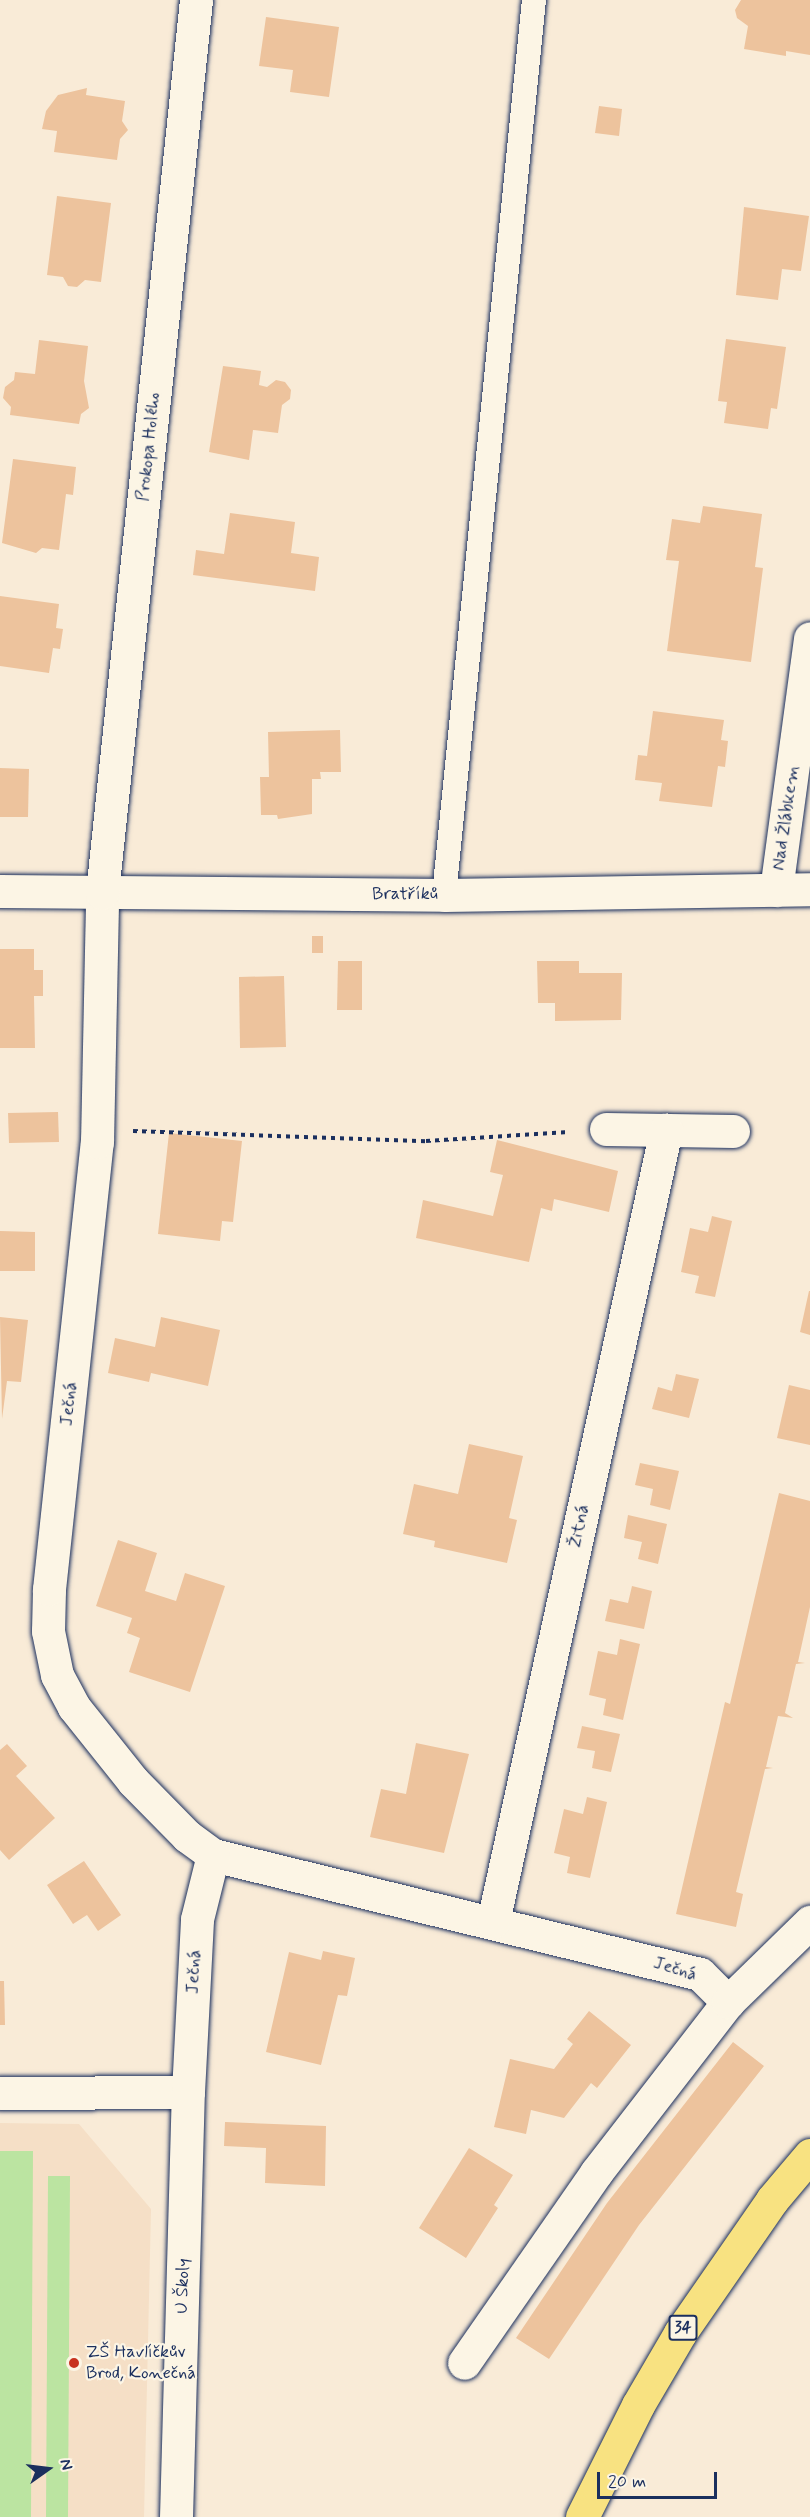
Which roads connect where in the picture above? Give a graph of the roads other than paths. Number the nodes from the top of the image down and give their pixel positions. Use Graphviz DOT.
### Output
graph roads {
  1 [pos="196,0"];
  2 [pos="534,0"];
  3 [pos="810,638"];
  4 [pos="810,889"];
  5 [pos="776,890"];
  6 [pos="0,891"];
  7 [pos="102,893"];
  8 [pos="444,895"];
  9 [pos="606,1129"];
  10 [pos="666,1130"];
  11 [pos="733,1131"];
  12 [pos="213,1855"];
  13 [pos="493,1922"];
  14 [pos="810,1922"];
  15 [pos="728,2002"];
  16 [pos="0,2092"];
  17 [pos="188,2092"];
  18 [pos="810,2155"];
  19 [pos="464,2363"];
  20 [pos="176,2517"];
  21 [pos="582,2517"];
  1 -- 7 [label="street, Prokopa Holého"];
  2 -- 8 [label="lane"];
  3 -- 5 [label="street, Nad Žlábkem"];
  4 -- 5 [label="street, Bratříků"];
  5 -- 8 [label="street, Bratříků"];
  6 -- 7 [label="street, Bratříků"];
  7 -- 8 [label="street, Bratříků"];
  7 -- 12 [label="street, Ječná"];
  9 -- 10 [label="street"];
  10 -- 11 [label="street"];
  10 -- 13 [label="street, Žitná"];
  12 -- 13 [label="street, Ječná"];
  12 -- 17 [label="street, Ječná"];
  13 -- 15 [label="street, Ječná"];
  14 -- 15 [label="street"];
  15 -- 19 [label="street"];
  16 -- 17 [label="street"];
  17 -- 20 [label="street, U Školy"];
  18 -- 21 [label="main road, 34"];
}
